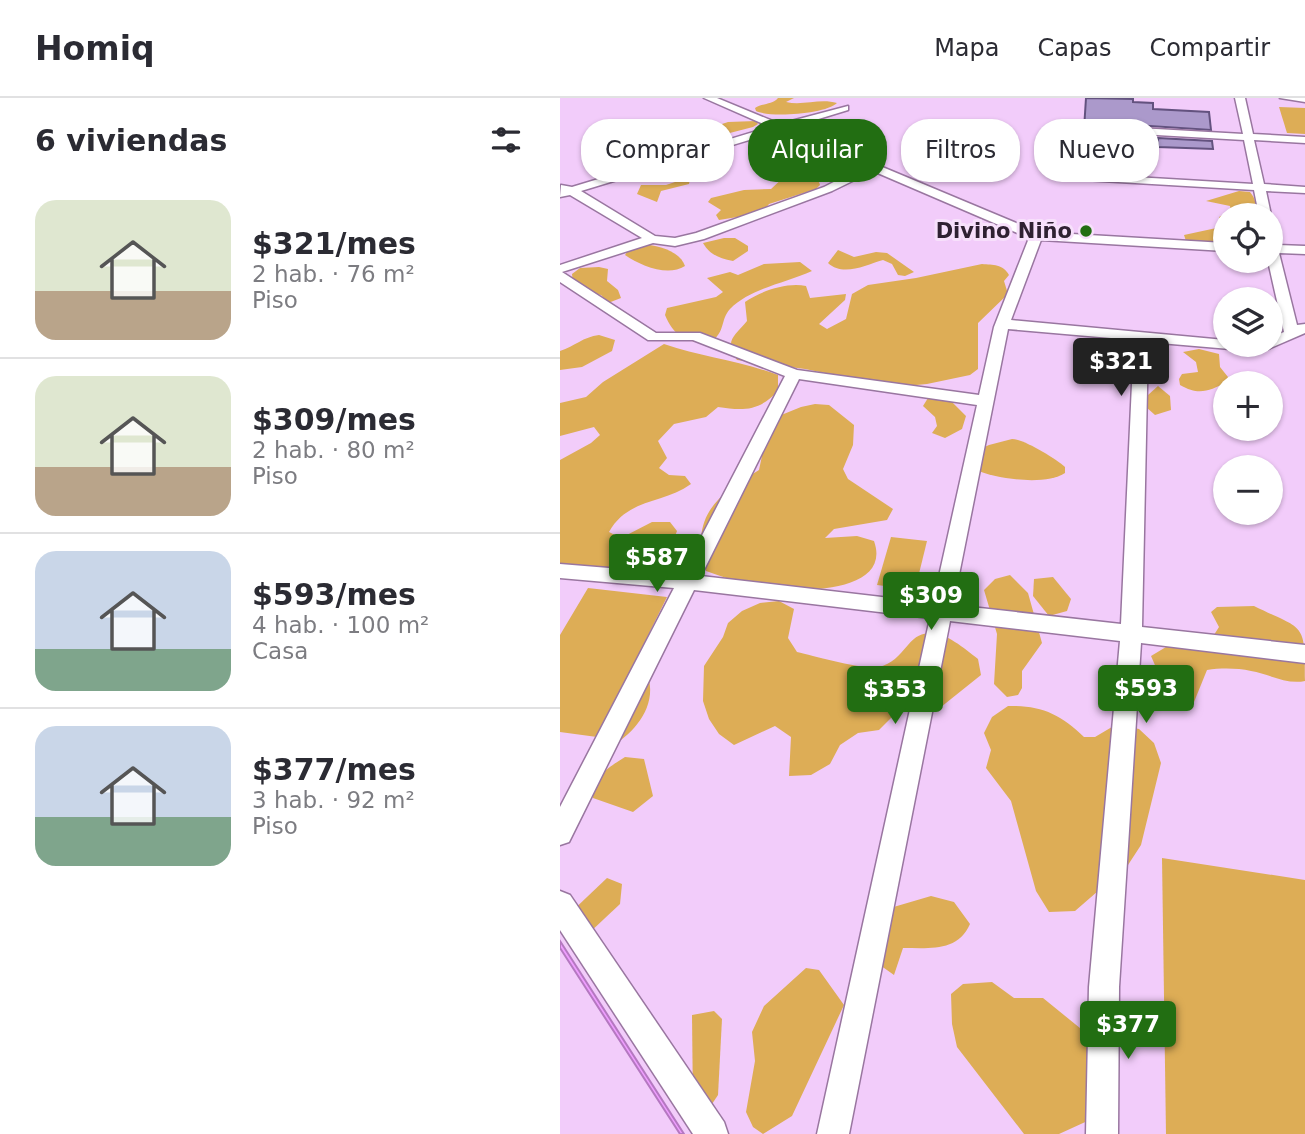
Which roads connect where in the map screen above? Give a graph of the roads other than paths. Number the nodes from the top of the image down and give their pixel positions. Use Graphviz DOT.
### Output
graph roads {
  1 [pos="709,98"];
  2 [pos="1240,98"];
  3 [pos="1286,98"];
  4 [pos="1305,99"];
  5 [pos="845,108"];
  6 [pos="761,119"];
  7 [pos="808,119"];
  8 [pos="1159,132"];
  9 [pos="748,136"];
  10 [pos="1249,137"];
  11 [pos="1305,140"];
  12 [pos="887,173"];
  13 [pos="1159,181"];
  14 [pos="842,182"];
  15 [pos="1259,187"];
  16 [pos="564,189"];
  17 [pos="1305,190"];
  18 [pos="1262,203"];
  19 [pos="1035,235"];
  20 [pos="652,239"];
  21 [pos="1213,246"];
  22 [pos="1283,247"];
  23 [pos="1305,250"];
  24 [pos="560,269"];
  25 [pos="1280,273"];
  26 [pos="560,276"];
  27 [pos="1002,324"];
  28 [pos="1298,330"];
  29 [pos="1141,337"];
  30 [pos="1213,343"];
  31 [pos="794,374"];
  32 [pos="986,401"];
  33 [pos="560,571"];
  34 [pos="687,582"];
  35 [pos="942,612"];
  36 [pos="1131,634"];
  37 [pos="1305,654"];
  38 [pos="560,834"];
  39 [pos="560,905"];
  40 [pos="712,1134"];
  41 [pos="833,1134"];
  42 [pos="1102,1134"];
  1 -- 6 [label="street"];
  2 -- 10 [label="street"];
  3 -- 4 [label="street"];
  5 -- 7 [label="street"];
  8 -- 10 [label="street"];
  9 -- 16 [label="street"];
  10 -- 11 [label="street"];
  10 -- 15 [label="street"];
  12 -- 19 [label="street"];
  13 -- 15 [label="street"];
  14 -- 20 [label="street"];
  15 -- 17 [label="street"];
  15 -- 18 [label="street"];
  16 -- 20 [label="street"];
  19 -- 21 [label="street"];
  19 -- 27 [label="street"];
  20 -- 24 [label="street"];
  22 -- 23 [label="street"];
  25 -- 28 [label="street"];
  26 -- 31 [label="street"];
  27 -- 29 [label="street"];
  27 -- 32 [label="street"];
  29 -- 30 [label="street"];
  29 -- 36 [label="street"];
  31 -- 32 [label="street"];
  31 -- 34 [label="street"];
  32 -- 35 [label="street"];
  33 -- 34 [label="street"];
  34 -- 35 [label="street"];
  34 -- 38 [label="street"];
  35 -- 36 [label="street"];
  35 -- 41 [label="street"];
  36 -- 37 [label="street"];
  36 -- 42 [label="street"];
  39 -- 40 [label="street"];
}
